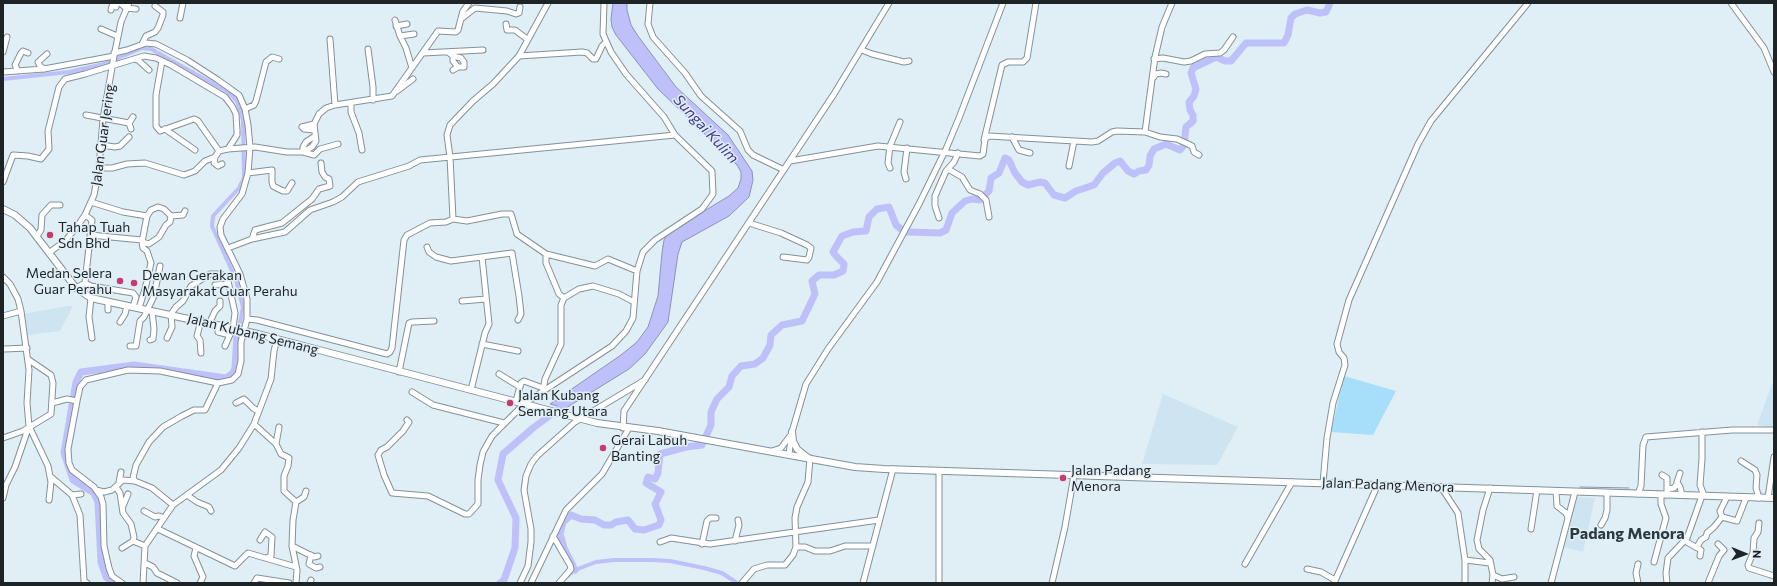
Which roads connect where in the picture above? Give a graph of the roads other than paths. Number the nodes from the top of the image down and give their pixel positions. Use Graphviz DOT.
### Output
graph roads {
  1 [pos="117,3"];
  2 [pos="120,3"];
  3 [pos="183,3"];
  4 [pos="469,3"];
  5 [pos="548,3"];
  6 [pos="604,3"];
  7 [pos="650,3"];
  8 [pos="889,3"];
  9 [pos="1003,3"];
  10 [pos="1036,3"];
  11 [pos="1172,3"];
  12 [pos="1528,3"];
  13 [pos="1731,3"];
  14 [pos="128,6"];
  15 [pos="155,6"];
  16 [pos="520,8"];
  17 [pos="136,9"];
  18 [pos="110,10"];
  19 [pos="180,18"];
  20 [pos="461,19"];
  21 [pos="395,20"];
  22 [pos="407,24"];
  23 [pos="506,24"];
  24 [pos="396,26"];
  25 [pos="101,29"];
  26 [pos="414,34"];
  27 [pos="117,36"];
  28 [pos="400,36"];
  29 [pos="1233,37"];
  30 [pos="7,38"];
  31 [pos="330,39"];
  32 [pos="527,39"];
  33 [pos="606,42"];
  34 [pos="142,44"];
  35 [pos="368,49"];
  36 [pos="483,50"];
  37 [pos="862,50"];
  38 [pos="3,52"];
  39 [pos="448,52"];
  40 [pos="28,53"];
  41 [pos="423,53"];
  42 [pos="47,54"];
  43 [pos="114,54"];
  44 [pos="519,56"];
  45 [pos="133,58"];
  46 [pos="279,58"];
  47 [pos="1154,59"];
  48 [pos="162,61"];
  49 [pos="909,61"];
  50 [pos="112,65"];
  51 [pos="412,68"];
  52 [pos="44,69"];
  53 [pos="4,70"];
  54 [pos="149,70"];
  55 [pos="453,70"];
  56 [pos="18,71"];
  57 [pos="1774,72"];
  58 [pos="1166,74"];
  59 [pos="1152,78"];
  60 [pos="413,79"];
  61 [pos="396,92"];
  62 [pos="373,100"];
  63 [pos="351,103"];
  64 [pos="335,105"];
  65 [pos="245,109"];
  66 [pos="86,115"];
  67 [pos="133,117"];
  68 [pos="103,119"];
  69 [pos="900,122"];
  70 [pos="129,123"];
  71 [pos="131,129"];
  72 [pos="165,129"];
  73 [pos="1145,132"];
  74 [pos="676,135"];
  75 [pos="129,137"];
  76 [pos="1012,137"];
  77 [pos="1074,141"];
  78 [pos="338,144"];
  79 [pos="101,145"];
  80 [pos="890,146"];
  81 [pos="249,147"];
  82 [pos="907,148"];
  83 [pos="228,149"];
  84 [pos="195,150"];
  85 [pos="362,150"];
  86 [pos="219,151"];
  87 [pos="303,152"];
  88 [pos="945,152"];
  89 [pos="958,153"];
  90 [pos="1030,153"];
  91 [pos="1199,155"];
  92 [pos="980,156"];
  93 [pos="215,157"];
  94 [pos="450,157"];
  95 [pos="790,160"];
  96 [pos="321,163"];
  97 [pos="222,164"];
  98 [pos="1069,166"];
  99 [pos="99,168"];
  100 [pos="890,168"];
  101 [pos="948,169"];
  102 [pos="784,170"];
  103 [pos="248,173"];
  104 [pos="906,179"];
  105 [pos="3,182"];
  106 [pos="292,183"];
  107 [pos="91,202"];
  108 [pos="60,205"];
  109 [pos="3,209"];
  110 [pos="185,211"];
  111 [pos="85,214"];
  112 [pos="147,216"];
  113 [pos="172,216"];
  114 [pos="989,217"];
  115 [pos="939,218"];
  116 [pos="453,219"];
  117 [pos="92,220"];
  118 [pos="749,222"];
  119 [pos="97,225"];
  120 [pos="90,235"];
  121 [pos="37,236"];
  122 [pos="252,240"];
  123 [pos="142,241"];
  124 [pos="427,247"];
  125 [pos="228,248"];
  126 [pos="50,252"];
  127 [pos="546,254"];
  128 [pos="482,257"];
  129 [pos="783,257"];
  130 [pos="160,266"];
  131 [pos="637,271"];
  132 [pos="3,277"];
  133 [pos="228,281"];
  134 [pos="85,283"];
  135 [pos="215,285"];
  136 [pos="76,288"];
  137 [pos="91,298"];
  138 [pos="564,298"];
  139 [pos="18,299"];
  140 [pos="486,299"];
  141 [pos="11,300"];
  142 [pos="220,301"];
  143 [pos="462,301"];
  144 [pos="108,302"];
  145 [pos="634,302"];
  146 [pos="127,306"];
  147 [pos="136,307"];
  148 [pos="108,310"];
  149 [pos="150,310"];
  150 [pos="21,311"];
  151 [pos="171,314"];
  152 [pos="3,316"];
  153 [pos="247,319"];
  154 [pos="201,320"];
  155 [pos="434,320"];
  156 [pos="518,320"];
  157 [pos="120,322"];
  158 [pos="210,322"];
  159 [pos="220,325"];
  160 [pos="233,328"];
  161 [pos="244,330"];
  162 [pos="230,335"];
  163 [pos="92,338"];
  164 [pos="167,338"];
  165 [pos="277,339"];
  166 [pos="150,340"];
  167 [pos="482,344"];
  168 [pos="130,346"];
  169 [pos="225,346"];
  170 [pos="27,348"];
  171 [pos="4,349"];
  172 [pos="518,351"];
  173 [pos="201,353"];
  174 [pos="29,360"];
  175 [pos="399,372"];
  176 [pos="498,374"];
  177 [pos="645,380"];
  178 [pos="218,383"];
  179 [pos="520,387"];
  180 [pos="471,390"];
  181 [pos="543,390"];
  182 [pos="412,392"];
  183 [pos="76,401"];
  184 [pos="516,401"];
  185 [pos="52,403"];
  186 [pos="236,403"];
  187 [pos="525,403"];
  188 [pos="258,411"];
  189 [pos="576,417"];
  190 [pos="582,419"];
  191 [pos="407,420"];
  192 [pos="504,423"];
  193 [pos="254,424"];
  194 [pos="29,426"];
  195 [pos="279,427"];
  196 [pos="626,428"];
  197 [pos="1774,430"];
  198 [pos="792,432"];
  199 [pos="1702,432"];
  200 [pos="3,438"];
  201 [pos="276,444"];
  202 [pos="772,451"];
  203 [pos="789,454"];
  204 [pos="1774,457"];
  205 [pos="810,458"];
  206 [pos="1741,460"];
  207 [pos="893,470"];
  208 [pos="939,471"];
  209 [pos="121,472"];
  210 [pos="1680,473"];
  211 [pos="1074,475"];
  212 [pos="1662,475"];
  213 [pos="51,477"];
  214 [pos="135,481"];
  215 [pos="119,482"];
  216 [pos="1292,482"];
  217 [pos="1323,483"];
  218 [pos="1378,484"];
  219 [pos="1677,484"];
  220 [pos="116,487"];
  221 [pos="1441,487"];
  222 [pos="1490,488"];
  223 [pos="96,490"];
  224 [pos="1537,490"];
  225 [pos="306,491"];
  226 [pos="1556,491"];
  227 [pos="1575,492"];
  228 [pos="1607,493"];
  229 [pos="1665,493"];
  230 [pos="80,494"];
  231 [pos="128,494"];
  232 [pos="1638,494"];
  233 [pos="72,495"];
  234 [pos="187,495"];
  235 [pos="1682,495"];
  236 [pos="1702,496"];
  237 [pos="1727,497"];
  238 [pos="3,498"];
  239 [pos="1746,498"];
  240 [pos="1759,498"];
  241 [pos="1771,498"];
  242 [pos="49,500"];
  243 [pos="296,502"];
  244 [pos="174,505"];
  245 [pos="144,511"];
  246 [pos="211,511"];
  247 [pos="123,513"];
  248 [pos="1722,517"];
  249 [pos="164,518"];
  250 [pos="716,518"];
  251 [pos="1568,518"];
  252 [pos="738,520"];
  253 [pos="879,520"];
  254 [pos="1759,523"];
  255 [pos="1601,526"];
  256 [pos="158,529"];
  257 [pos="1531,529"];
  258 [pos="796,532"];
  259 [pos="553,536"];
  260 [pos="260,540"];
  261 [pos="133,541"];
  262 [pos="735,541"];
  263 [pos="1685,541"];
  264 [pos="660,542"];
  265 [pos="702,544"];
  266 [pos="1718,544"];
  267 [pos="145,546"];
  268 [pos="292,546"];
  269 [pos="796,546"];
  270 [pos="873,546"];
  271 [pos="1697,547"];
  272 [pos="122,548"];
  273 [pos="196,548"];
  274 [pos="311,555"];
  275 [pos="318,556"];
  276 [pos="1700,556"];
  277 [pos="266,558"];
  278 [pos="1465,560"];
  279 [pos="1654,562"];
  280 [pos="145,563"];
  281 [pos="1490,563"];
  282 [pos="1245,564"];
  283 [pos="1638,564"];
  284 [pos="296,567"];
  285 [pos="320,567"];
  286 [pos="1307,569"];
  287 [pos="1493,575"];
  288 [pos="1774,576"];
  289 [pos="1514,577"];
  290 [pos="1334,581"];
  291 [pos="84,582"];
  292 [pos="743,582"];
  293 [pos="122,583"];
  294 [pos="143,583"];
  295 [pos="176,583"];
  296 [pos="200,583"];
  297 [pos="254,583"];
  298 [pos="288,583"];
  299 [pos="296,583"];
  300 [pos="520,583"];
  301 [pos="531,583"];
  302 [pos="559,583"];
  303 [pos="863,583"];
  304 [pos="939,583"];
  305 [pos="1052,583"];
  306 [pos="1465,583"];
  307 [pos="1492,583"];
  308 [pos="1551,583"];
  309 [pos="1638,583"];
  310 [pos="1668,583"];
  311 [pos="1708,583"];
  1 -- 18 [label="street"];
  2 -- 14 [label="street"];
  3 -- 19 [label="street"];
  4 -- 20 [label="street"];
  5 -- 32 [label="street"];
  6 -- 33 [label="street"];
  7 -- 102 [label="street"];
  8 -- 37 [label="street"];
  9 -- 88 [label="street"];
  10 -- 92 [label="street"];
  11 -- 47 [label="street"];
  12 -- 217 [label="street"];
  13 -- 57 [label="street"];
  14 -- 17 [label="street"];
  14 -- 27 [label="street, Jalan Guar Jering"];
  15 -- 34 [label="street"];
  16 -- 20 [label="street"];
  20 -- 41 [label="street"];
  21 -- 24 [label="street"];
  22 -- 24 [label="street"];
  23 -- 32 [label="street"];
  24 -- 28 [label="street"];
  25 -- 27 [label="street"];
  26 -- 28 [label="street"];
  27 -- 43 [label="street, Jalan Guar Jering"];
  28 -- 51 [label="street"];
  29 -- 47 [label="street"];
  30 -- 38 [label="street"];
  31 -- 64 [label="street"];
  32 -- 44 [label="street"];
  33 -- 44 [label="street"];
  33 -- 74 [label="street"];
  34 -- 43 [label="street"];
  34 -- 65 [label="street"];
  35 -- 62 [label="street"];
  36 -- 39 [label="street"];
  37 -- 49 [label="street"];
  37 -- 95 [label="street"];
  39 -- 41 [label="street"];
  39 -- 55 [label="street"];
  40 -- 56 [label="street"];
  41 -- 51 [label="street"];
  42 -- 52 [label="street"];
  43 -- 50 [label="street, Jalan Guar Jering"];
  43 -- 52 [label="street"];
  44 -- 94 [label="street"];
  45 -- 48 [label="street"];
  45 -- 50 [label="street"];
  45 -- 54 [label="street"];
  46 -- 65 [label="street"];
  47 -- 59 [label="street"];
  48 -- 72 [label="street"];
  48 -- 83 [label="street"];
  50 -- 68 [label="street, Jalan Guar Jering"];
  50 -- 105 [label="street"];
  51 -- 61 [label="street"];
  52 -- 56 [label="street"];
  53 -- 56 [label="street"];
  58 -- 59 [label="street"];
  59 -- 73 [label="street"];
  60 -- 61 [label="street"];
  61 -- 62 [label="street"];
  62 -- 63 [label="street"];
  63 -- 64 [label="street"];
  63 -- 85 [label="street"];
  64 -- 87 [label="street"];
  65 -- 81 [label="street"];
  66 -- 68 [label="street"];
  67 -- 70 [label="street"];
  68 -- 70 [label="street"];
  68 -- 79 [label="street, Jalan Guar Jering"];
  69 -- 80 [label="street"];
  70 -- 71 [label="street"];
  72 -- 84 [label="street"];
  72 -- 86 [label="street"];
  73 -- 77 [label="street"];
  73 -- 91 [label="street"];
  74 -- 94 [label="street"];
  74 -- 131 [label="street"];
  75 -- 79 [label="street"];
  76 -- 77 [label="street"];
  76 -- 90 [label="street"];
  76 -- 92 [label="street"];
  77 -- 98 [label="street"];
  78 -- 87 [label="street"];
  79 -- 99 [label="street, Jalan Guar Jering"];
  80 -- 82 [label="street"];
  80 -- 95 [label="street"];
  80 -- 100 [label="street"];
  81 -- 83 [label="street"];
  81 -- 87 [label="street"];
  81 -- 103 [label="street"];
  82 -- 88 [label="street"];
  82 -- 104 [label="street"];
  83 -- 86 [label="street"];
  86 -- 93 [label="street"];
  88 -- 89 [label="street"];
  88 -- 198 [label="street"];
  89 -- 92 [label="street"];
  89 -- 101 [label="street"];
  93 -- 97 [label="street"];
  93 -- 99 [label="street"];
  94 -- 116 [label="street"];
  94 -- 122 [label="street"];
  95 -- 102 [label="street"];
  96 -- 122 [label="street"];
  99 -- 107 [label="street, Jalan Guar Jering"];
  101 -- 114 [label="street"];
  101 -- 115 [label="street"];
  102 -- 118 [label="street"];
  103 -- 106 [label="street"];
  103 -- 125 [label="street"];
  107 -- 111 [label="street, Jalan Guar Jering"];
  107 -- 112 [label="street"];
  108 -- 121 [label="street"];
  109 -- 121 [label="main road, Jalan Kubang Semang"];
  110 -- 113 [label="street"];
  111 -- 117 [label="street"];
  111 -- 126 [label="street, Jalan Guar Jering"];
  112 -- 113 [label="street"];
  112 -- 123 [label="street"];
  113 -- 123 [label="street"];
  116 -- 127 [label="street"];
  116 -- 153 [label="street"];
  117 -- 119 [label="street"];
  117 -- 120 [label="street"];
  118 -- 129 [label="street"];
  118 -- 177 [label="street"];
  120 -- 123 [label="street"];
  120 -- 134 [label="street"];
  121 -- 126 [label="main road, Jalan Kubang Semang"];
  122 -- 125 [label="street"];
  123 -- 147 [label="street"];
  124 -- 128 [label="street"];
  125 -- 153 [label="street"];
  126 -- 136 [label="main road, Jalan Kubang Semang"];
  127 -- 131 [label="street"];
  127 -- 138 [label="street"];
  128 -- 140 [label="street"];
  128 -- 156 [label="street"];
  130 -- 149 [label="street"];
  131 -- 145 [label="street"];
  132 -- 139 [label="street"];
  133 -- 135 [label="street"];
  133 -- 151 [label="street"];
  133 -- 160 [label="street"];
  134 -- 136 [label="street"];
  134 -- 147 [label="street"];
  136 -- 137 [label="main road, Jalan Kubang Semang"];
  137 -- 144 [label="main road, Jalan Kubang Semang"];
  137 -- 163 [label="street"];
  138 -- 145 [label="street"];
  138 -- 181 [label="street"];
  139 -- 141 [label="street"];
  139 -- 150 [label="street"];
  140 -- 143 [label="street"];
  140 -- 167 [label="street"];
  142 -- 158 [label="street"];
  144 -- 146 [label="main road, Jalan Kubang Semang"];
  144 -- 148 [label="street"];
  145 -- 181 [label="street"];
  146 -- 147 [label="main road, Jalan Kubang Semang"];
  146 -- 157 [label="street"];
  147 -- 149 [label="main road, Jalan Kubang Semang"];
  149 -- 151 [label="main road, Jalan Kubang Semang"];
  149 -- 166 [label="street"];
  149 -- 168 [label="street"];
  150 -- 152 [label="street"];
  150 -- 170 [label="street"];
  151 -- 154 [label="main road, Jalan Kubang Semang"];
  151 -- 164 [label="street"];
  153 -- 161 [label="street"];
  154 -- 158 [label="main road, Jalan Kubang Semang"];
  154 -- 173 [label="street"];
  155 -- 175 [label="street"];
  158 -- 159 [label="main road, Jalan Kubang Semang"];
  159 -- 160 [label="main road, Jalan Kubang Semang"];
  159 -- 162 [label="street"];
  160 -- 161 [label="main road, Jalan Kubang Semang"];
  160 -- 162 [label="street"];
  161 -- 165 [label="main road, Jalan Kubang Semang"];
  161 -- 178 [label="street"];
  162 -- 169 [label="street"];
  165 -- 175 [label="main road, Jalan Kubang Semang"];
  165 -- 188 [label="street"];
  167 -- 172 [label="street"];
  167 -- 180 [label="street"];
  170 -- 171 [label="street"];
  170 -- 174 [label="street"];
  174 -- 185 [label="street"];
  174 -- 194 [label="street"];
  175 -- 180 [label="main road, Jalan Kubang Semang"];
  176 -- 179 [label="street"];
  177 -- 190 [label="street"];
  177 -- 196 [label="street"];
  178 -- 183 [label="street"];
  178 -- 214 [label="street"];
  179 -- 181 [label="street"];
  179 -- 184 [label="street"];
  180 -- 184 [label="main road, Jalan Kubang Semang"];
  181 -- 187 [label="street"];
  182 -- 192 [label="street"];
  183 -- 185 [label="street"];
  183 -- 223 [label="street"];
  184 -- 187 [label="main road, Jalan Kubang Semang"];
  185 -- 194 [label="street"];
  186 -- 188 [label="street"];
  187 -- 189 [label="main road, Jalan Kubang Semang"];
  187 -- 192 [label="street"];
  188 -- 193 [label="street"];
  189 -- 190 [label="main road, Jalan Padang Menora"];
  190 -- 196 [label="main road, Jalan Padang Menora"];
  190 -- 300 [label="street"];
  191 -- 192 [label="street"];
  193 -- 201 [label="street"];
  193 -- 234 [label="street"];
  194 -- 200 [label="street"];
  194 -- 213 [label="street"];
  194 -- 238 [label="street"];
  195 -- 201 [label="street"];
  196 -- 202 [label="main road, Jalan Padang Menora"];
  196 -- 259 [label="street"];
  197 -- 199 [label="street"];
  198 -- 202 [label="street"];
  198 -- 203 [label="street"];
  198 -- 205 [label="main road"];
  199 -- 232 [label="street"];
  199 -- 236 [label="street"];
  201 -- 243 [label="street"];
  202 -- 203 [label="main road, Jalan Padang Menora"];
  203 -- 205 [label="main road, Jalan Padang Menora"];
  204 -- 241 [label="street"];
  205 -- 207 [label="main road, Jalan Padang Menora"];
  205 -- 258 [label="street"];
  206 -- 240 [label="street"];
  207 -- 208 [label="main road, Jalan Padang Menora"];
  207 -- 253 [label="street"];
  208 -- 211 [label="main road, Jalan Padang Menora"];
  208 -- 304 [label="street"];
  209 -- 215 [label="street"];
  210 -- 219 [label="street"];
  211 -- 216 [label="main road, Jalan Padang Menora"];
  211 -- 305 [label="street"];
  212 -- 229 [label="street"];
  213 -- 233 [label="street"];
  213 -- 242 [label="street"];
  214 -- 215 [label="street"];
  214 -- 244 [label="street"];
  215 -- 220 [label="street"];
  216 -- 217 [label="main road, Jalan Padang Menora"];
  216 -- 282 [label="street"];
  217 -- 218 [label="main road, Jalan Padang Menora"];
  218 -- 221 [label="main road, Jalan Padang Menora"];
  218 -- 290 [label="street"];
  219 -- 229 [label="street"];
  219 -- 235 [label="street"];
  220 -- 223 [label="street"];
  220 -- 247 [label="street"];
  221 -- 222 [label="main road, Jalan Padang Menora"];
  221 -- 278 [label="street"];
  222 -- 224 [label="main road, Jalan Padang Menora"];
  222 -- 281 [label="street"];
  223 -- 293 [label="street"];
  224 -- 226 [label="main road, Jalan Padang Menora"];
  224 -- 257 [label="street"];
  225 -- 243 [label="street"];
  226 -- 227 [label="main road, Jalan Padang Menora"];
  226 -- 251 [label="street"];
  227 -- 228 [label="main road, Jalan Padang Menora"];
  227 -- 251 [label="street"];
  228 -- 232 [label="main road, Jalan Padang Menora"];
  228 -- 255 [label="street"];
  229 -- 232 [label="main road, Jalan Padang Menora"];
  229 -- 235 [label="main road, Jalan Padang Menora"];
  229 -- 279 [label="street"];
  230 -- 233 [label="street"];
  231 -- 247 [label="street"];
  233 -- 291 [label="street"];
  234 -- 244 [label="street"];
  234 -- 246 [label="street"];
  235 -- 236 [label="main road, Jalan Padang Menora"];
  236 -- 237 [label="main road, Jalan Padang Menora"];
  236 -- 263 [label="street"];
  237 -- 239 [label="main road, Jalan Padang Menora"];
  237 -- 248 [label="street"];
  239 -- 240 [label="main road, Jalan Padang Menora"];
  239 -- 248 [label="street"];
  240 -- 241 [label="main road, Jalan Padang Menora"];
  243 -- 268 [label="street"];
  244 -- 249 [label="street"];
  245 -- 249 [label="street"];
  247 -- 261 [label="street"];
  248 -- 271 [label="street"];
  249 -- 256 [label="street"];
  250 -- 265 [label="street"];
  251 -- 308 [label="street"];
  252 -- 262 [label="street"];
  253 -- 258 [label="street"];
  253 -- 270 [label="street"];
  254 -- 288 [label="street"];
  256 -- 267 [label="street"];
  256 -- 273 [label="street"];
  258 -- 262 [label="street"];
  258 -- 269 [label="street"];
  259 -- 301 [label="street"];
  259 -- 302 [label="street"];
  260 -- 277 [label="street"];
  261 -- 267 [label="street"];
  261 -- 272 [label="street"];
  262 -- 265 [label="street"];
  263 -- 271 [label="street"];
  263 -- 310 [label="street"];
  264 -- 265 [label="street"];
  266 -- 311 [label="street"];
  267 -- 280 [label="street"];
  268 -- 274 [label="street"];
  268 -- 284 [label="street"];
  269 -- 270 [label="street"];
  269 -- 292 [label="street"];
  270 -- 303 [label="street"];
  271 -- 276 [label="street"];
  273 -- 277 [label="street"];
  273 -- 296 [label="street"];
  274 -- 275 [label="street"];
  274 -- 285 [label="street"];
  277 -- 284 [label="street"];
  278 -- 281 [label="street"];
  278 -- 306 [label="street"];
  280 -- 294 [label="street"];
  280 -- 295 [label="street"];
  281 -- 287 [label="street"];
  283 -- 309 [label="street"];
  284 -- 299 [label="street"];
  286 -- 290 [label="street"];
  287 -- 289 [label="street"];
  287 -- 307 [label="street"];
  297 -- 298 [label="street"];
}
